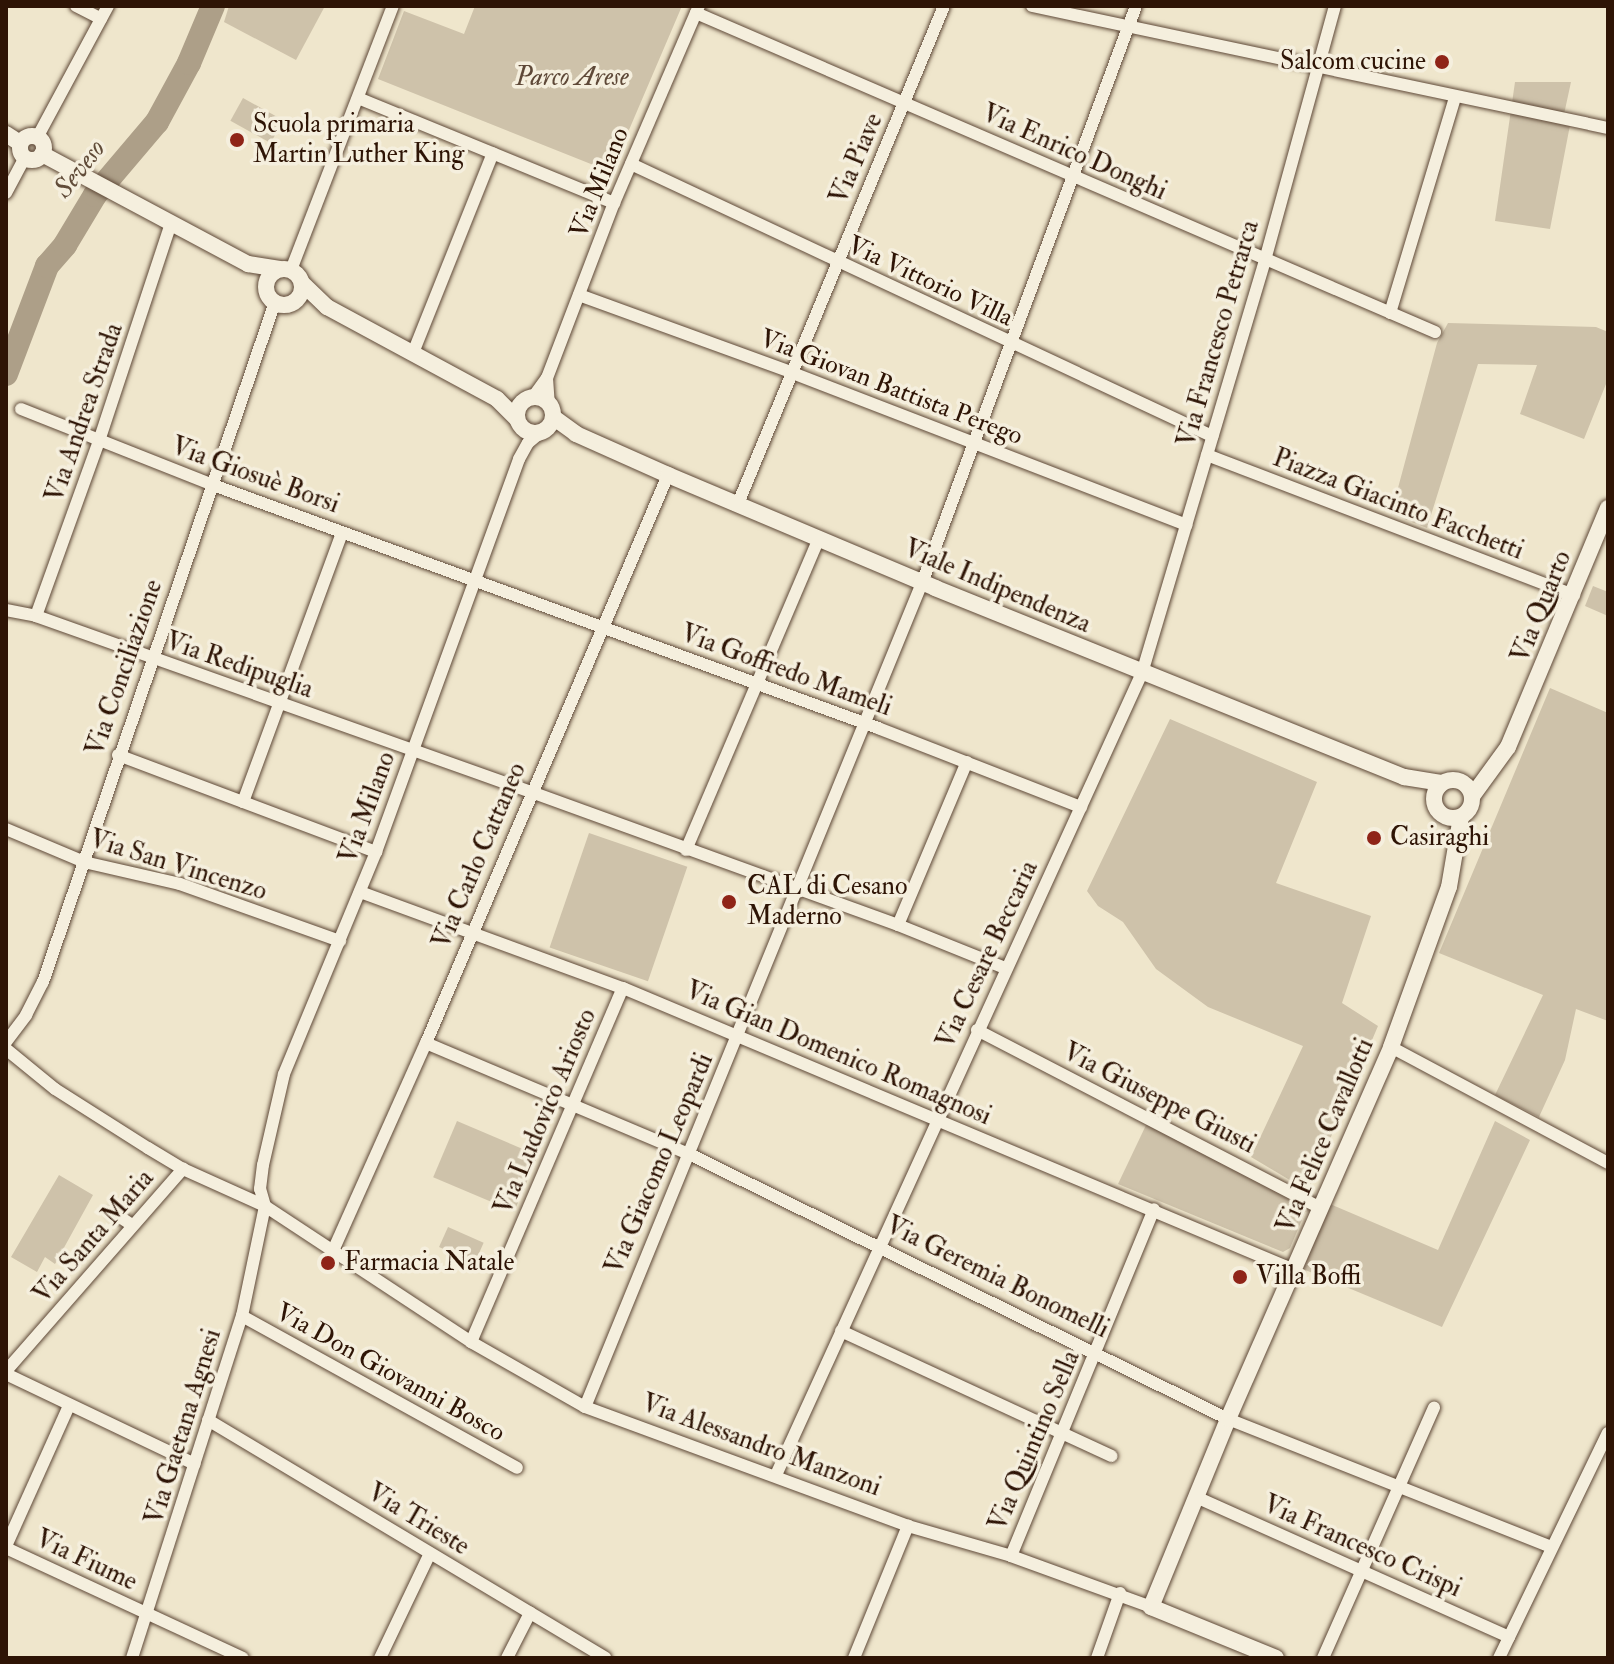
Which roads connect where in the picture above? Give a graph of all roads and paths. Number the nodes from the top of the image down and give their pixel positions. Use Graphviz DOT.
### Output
graph roads {
  1 [pos="76,6"];
  2 [pos="108,6"];
  3 [pos="393,6"];
  4 [pos="944,6"];
  5 [pos="1032,6"];
  6 [pos="1136,6"];
  7 [pos="1335,6"];
  8 [pos="697,9"];
  9 [pos="101,19"];
  10 [pos="1131,27"];
  11 [pos="1318,67"];
  12 [pos="358,98"];
  13 [pos="1455,98"];
  14 [pos="905,101"];
  15 [pos="1608,128"];
  16 [pos="38,136"];
  17 [pos="23,148"];
  18 [pos="493,153"];
  19 [pos="631,164"];
  20 [pos="1075,179"];
  21 [pos="6,193"];
  22 [pos="614,203"];
  23 [pos="171,223"];
  24 [pos="1265,260"];
  25 [pos="838,262"];
  26 [pos="248,264"];
  27 [pos="291,274"];
  28 [pos="579,295"];
  29 [pos="270,296"];
  30 [pos="292,303"];
  31 [pos="327,307"];
  32 [pos="1390,313"];
  33 [pos="1435,332"];
  34 [pos="1013,345"];
  35 [pos="413,353"];
  36 [pos="790,372"];
  37 [pos="547,378"];
  38 [pos="497,399"];
  39 [pos="528,399"];
  40 [pos="21,409"];
  41 [pos="517,419"];
  42 [pos="547,421"];
  43 [pos="1212,436"];
  44 [pos="99,441"];
  45 [pos="973,444"];
  46 [pos="1207,455"];
  47 [pos="668,475"];
  48 [pos="213,485"];
  49 [pos="737,506"];
  50 [pos="1608,508"];
  51 [pos="1186,525"];
  52 [pos="342,533"];
  53 [pos="819,538"];
  54 [pos="475,579"];
  55 [pos="922,583"];
  56 [pos="1574,595"];
  57 [pos="6,610"];
  58 [pos="36,616"];
  59 [pos="602,626"];
  60 [pos="151,658"];
  61 [pos="1142,673"];
  62 [pos="755,683"];
  63 [pos="278,703"];
  64 [pos="1515,723"];
  65 [pos="866,724"];
  66 [pos="412,750"];
  67 [pos="118,755"];
  68 [pos="967,762"];
  69 [pos="1404,777"];
  70 [pos="1460,781"];
  71 [pos="1442,783"];
  72 [pos="531,792"];
  73 [pos="1473,795"];
  74 [pos="1434,800"];
  75 [pos="243,802"];
  76 [pos="1081,807"];
  77 [pos="1443,815"];
  78 [pos="1461,817"];
  79 [pos="6,829"];
  80 [pos="686,850"];
  81 [pos="376,852"];
  82 [pos="1455,856"];
  83 [pos="84,862"];
  84 [pos="795,889"];
  85 [pos="360,892"];
  86 [pos="898,925"];
  87 [pos="471,933"];
  88 [pos="340,941"];
  89 [pos="1005,968"];
  90 [pos="623,988"];
  91 [pos="977,1030"];
  92 [pos="737,1037"];
  93 [pos="6,1042"];
  94 [pos="426,1043"];
  95 [pos="1391,1047"];
  96 [pos="6,1049"];
  97 [pos="573,1104"];
  98 [pos="938,1121"];
  99 [pos="687,1153"];
  100 [pos="1608,1163"];
  101 [pos="183,1169"];
  102 [pos="265,1206"];
  103 [pos="1320,1208"];
  104 [pos="1154,1209"];
  105 [pos="114,1213"];
  106 [pos="132,1225"];
  107 [pos="881,1246"];
  108 [pos="332,1253"];
  109 [pos="1294,1270"];
  110 [pos="242,1316"];
  111 [pos="841,1331"];
  112 [pos="471,1342"];
  113 [pos="1097,1351"];
  114 [pos="6,1372"];
  115 [pos="69,1406"];
  116 [pos="585,1407"];
  117 [pos="1434,1408"];
  118 [pos="1228,1419"];
  119 [pos="208,1420"];
  120 [pos="1061,1433"];
  121 [pos="1608,1433"];
  122 [pos="1111,1456"];
  123 [pos="195,1464"];
  124 [pos="517,1468"];
  125 [pos="776,1475"];
  126 [pos="1400,1488"];
  127 [pos="1196,1497"];
  128 [pos="908,1526"];
  129 [pos="6,1547"];
  130 [pos="1552,1547"];
  131 [pos="430,1553"];
  132 [pos="1011,1556"];
  133 [pos="1361,1571"];
  134 [pos="1120,1593"];
  135 [pos="1151,1607"];
  136 [pos="530,1613"];
  137 [pos="148,1614"];
  138 [pos="1509,1637"];
  139 [pos="584,1652"];
  140 [pos="1267,1656"];
  141 [pos="132,1658"];
  142 [pos="243,1658"];
  143 [pos="380,1658"];
  144 [pos="507,1658"];
  145 [pos="605,1658"];
  146 [pos="854,1658"];
  147 [pos="1097,1658"];
  148 [pos="1323,1658"];
  149 [pos="1499,1658"];
  1 -- 9 [label="street"];
  2 -- 9 [label="street"];
  3 -- 12 [label="street"];
  4 -- 14 [label="street, Via Piave"];
  5 -- 10 [label="street"];
  6 -- 10 [label="street, Via Giacomo Leopardi"];
  7 -- 11 [label="street, Via Francesco Petrarca"];
  8 -- 14 [label="street, Via Enrico Donghi"];
  8 -- 19 [label="street, Via Milano"];
  9 -- 16 [label="street"];
  10 -- 11 [label="street"];
  10 -- 20 [label="street, Via Giacomo Leopardi"];
  11 -- 13 [label="street"];
  11 -- 24 [label="street, Via Francesco Petrarca"];
  12 -- 18 [label="street"];
  12 -- 27 [label="street"];
  13 -- 15 [label="street"];
  13 -- 32 [label="street"];
  14 -- 20 [label="street, Via Enrico Donghi"];
  14 -- 25 [label="street, Via Piave"];
  16 -- 17 [label="street"];
  17 -- 21 [label="street"];
  17 -- 23 [label="street"];
  18 -- 22 [label="street"];
  18 -- 35 [label="street"];
  19 -- 22 [label="street, Via Milano"];
  19 -- 25 [label="street, Via Vittorio Villa"];
  20 -- 24 [label="street, Via Enrico Donghi"];
  20 -- 34 [label="street, Via Giacomo Leopardi"];
  22 -- 28 [label="street, Via Milano"];
  23 -- 26 [label="street"];
  23 -- 44 [label="street, Via Andrea Strada"];
  24 -- 32 [label="street, Via Enrico Donghi"];
  24 -- 43 [label="street, Via Francesco Petrarca"];
  25 -- 34 [label="street, Via Vittorio Villa"];
  25 -- 36 [label="street, Via Piave"];
  26 -- 27 [label="street"];
  26 -- 29 [label="street"];
  27 -- 29 [label="street"];
  27 -- 30 [label="street"];
  27 -- 31 [label="street"];
  28 -- 36 [label="street, Via Giovan Battista Perego"];
  28 -- 37 [label="street, Via Milano"];
  29 -- 30 [label="street"];
  29 -- 48 [label="street, Via Conciliazione"];
  30 -- 31 [label="street"];
  31 -- 35 [label="street"];
  32 -- 33 [label="street, Via Enrico Donghi"];
  34 -- 43 [label="street, Via Vittorio Villa"];
  34 -- 45 [label="street, Via Giacomo Leopardi"];
  35 -- 38 [label="street"];
  36 -- 45 [label="street, Via Giovan Battista Perego"];
  36 -- 49 [label="street, Via Piave"];
  37 -- 39 [label="street, Via Milano"];
  37 -- 42 [label="street, Via Milano"];
  38 -- 39 [label="street"];
  38 -- 41 [label="street"];
  39 -- 41 [label="street"];
  39 -- 42 [label="street"];
  40 -- 44 [label="street, Via Giosuè Borsi"];
  41 -- 42 [label="street"];
  42 -- 47 [label="street, Viale Indipendenza"];
  42 -- 54 [label="street, Via Milano"];
  43 -- 46 [label="street, Via Francesco Petrarca"];
  44 -- 48 [label="street, Via Giosuè Borsi"];
  44 -- 58 [label="street, Via Andrea Strada"];
  45 -- 51 [label="street, Via Giovan Battista Perego"];
  45 -- 55 [label="street, Via Giacomo Leopardi"];
  46 -- 51 [label="street, Via Francesco Petrarca"];
  46 -- 56 [label="street, Piazza Giacinto Facchetti"];
  47 -- 49 [label="street, Viale Indipendenza"];
  47 -- 59 [label="street, Via Carlo Cattaneo"];
  48 -- 52 [label="street, Via Giosuè Borsi"];
  48 -- 60 [label="street, Via Conciliazione"];
  49 -- 53 [label="street, Viale Indipendenza"];
  50 -- 56 [label="street, Via Quarto"];
  51 -- 61 [label="street, Via Francesco Petrarca"];
  52 -- 54 [label="street, Via Giosuè Borsi"];
  52 -- 63 [label="street"];
  53 -- 55 [label="street, Viale Indipendenza"];
  53 -- 62 [label="street"];
  54 -- 59 [label="street, Via Goffredo Mameli"];
  54 -- 66 [label="street, Via Milano"];
  55 -- 61 [label="street, Viale Indipendenza"];
  55 -- 65 [label="street, Via Giacomo Leopardi"];
  56 -- 64 [label="street, Via Quarto"];
  57 -- 58 [label="street, Via Redipuglia"];
  58 -- 60 [label="street, Via Redipuglia"];
  59 -- 62 [label="street, Via Goffredo Mameli"];
  59 -- 72 [label="street, Via Carlo Cattaneo"];
  60 -- 63 [label="street, Via Redipuglia"];
  60 -- 67 [label="street, Via Conciliazione"];
  61 -- 69 [label="street, Viale Indipendenza"];
  61 -- 76 [label="street, Via Cesare Beccaria"];
  62 -- 65 [label="street, Via Goffredo Mameli"];
  62 -- 80 [label="street"];
  63 -- 66 [label="street, Via Redipuglia"];
  63 -- 75 [label="street"];
  64 -- 70 [label="street, Via Quarto"];
  64 -- 73 [label="street, Via Quarto"];
  65 -- 68 [label="street, Via Goffredo Mameli"];
  65 -- 84 [label="street, Via Giacomo Leopardi"];
  66 -- 72 [label="street, Via Redipuglia"];
  66 -- 81 [label="street, Via Milano"];
  67 -- 75 [label="street"];
  67 -- 83 [label="street, Via Conciliazione"];
  68 -- 76 [label="street, Via Goffredo Mameli"];
  68 -- 86 [label="street"];
  69 -- 71 [label="street, Viale Indipendenza"];
  69 -- 74 [label="street, Viale Indipendenza"];
  70 -- 71 [label="street"];
  70 -- 73 [label="street"];
  71 -- 74 [label="street"];
  72 -- 80 [label="street, Via Redipuglia"];
  72 -- 87 [label="street, Via Carlo Cattaneo"];
  73 -- 78 [label="street"];
  74 -- 77 [label="street"];
  75 -- 81 [label="street"];
  76 -- 89 [label="street, Via Cesare Beccaria"];
  77 -- 78 [label="street"];
  77 -- 82 [label="street, Via Felice Cavallotti"];
  78 -- 82 [label="street, Via Felice Cavallotti"];
  79 -- 83 [label="street, Via San Vincenzo"];
  80 -- 84 [label="street, Via Redipuglia"];
  81 -- 85 [label="street, Via Milano"];
  82 -- 95 [label="street, Via Felice Cavallotti"];
  83 -- 88 [label="street, Via San Vincenzo"];
  83 -- 93 [label="street, Via Conciliazione"];
  84 -- 86 [label="street, Via Redipuglia"];
  84 -- 92 [label="street, Via Giacomo Leopardi"];
  85 -- 87 [label="street, Via Gian Domenico Romagnosi"];
  85 -- 88 [label="street, Via Milano"];
  86 -- 89 [label="street, Via Redipuglia"];
  87 -- 90 [label="street, Via Gian Domenico Romagnosi"];
  87 -- 94 [label="street, Via Carlo Cattaneo"];
  88 -- 102 [label="street, Via Milano"];
  89 -- 91 [label="street, Via Cesare Beccaria"];
  90 -- 92 [label="street, Via Gian Domenico Romagnosi"];
  90 -- 97 [label="street, Via Ludovico Ariosto"];
  91 -- 98 [label="street, Via Cesare Beccaria"];
  91 -- 103 [label="street, Via Giuseppe Giusti"];
  92 -- 98 [label="street, Via Gian Domenico Romagnosi"];
  92 -- 99 [label="street, Via Giacomo Leopardi"];
  94 -- 97 [label="street, Via Geremia Bonomelli"];
  94 -- 108 [label="street, Via Carlo Cattaneo"];
  95 -- 100 [label="street"];
  95 -- 103 [label="street, Via Felice Cavallotti"];
  96 -- 101 [label="street, Via Alessandro Manzoni"];
  97 -- 99 [label="street, Via Geremia Bonomelli"];
  97 -- 112 [label="street, Via Ludovico Ariosto"];
  98 -- 104 [label="street, Via Gian Domenico Romagnosi"];
  98 -- 107 [label="street, Via Cesare Beccaria"];
  99 -- 107 [label="street, Via Geremia Bonomelli"];
  99 -- 116 [label="street, Via Giacomo Leopardi"];
  101 -- 102 [label="street, Via Alessandro Manzoni"];
  101 -- 106 [label="street, Via Santa Maria"];
  102 -- 108 [label="street, Via Alessandro Manzoni"];
  102 -- 110 [label="street, Via Gaetana Agnesi"];
  103 -- 109 [label="street, Via Felice Cavallotti"];
  104 -- 109 [label="street, Via Gian Domenico Romagnosi"];
  104 -- 113 [label="street, Via Quintino Sella"];
  105 -- 106 [label="street"];
  106 -- 114 [label="street, Via Santa Maria"];
  107 -- 111 [label="street, Via Cesare Beccaria"];
  107 -- 113 [label="street, Via Geremia Bonomelli"];
  108 -- 112 [label="street, Via Alessandro Manzoni"];
  109 -- 118 [label="street, Via Felice Cavallotti"];
  110 -- 119 [label="street, Via Gaetana Agnesi"];
  110 -- 124 [label="street, Via Don Giovanni Bosco"];
  111 -- 120 [label="street"];
  111 -- 125 [label="street, Via Cesare Beccaria"];
  112 -- 116 [label="street, Via Alessandro Manzoni"];
  113 -- 118 [label="street, Via Geremia Bonomelli"];
  113 -- 120 [label="street, Via Quintino Sella"];
  114 -- 115 [label="street"];
  115 -- 123 [label="street"];
  115 -- 129 [label="street"];
  116 -- 125 [label="street, Via Alessandro Manzoni"];
  117 -- 126 [label="street"];
  118 -- 126 [label="street, Via Geremia Bonomelli"];
  118 -- 127 [label="street, Via Felice Cavallotti"];
  119 -- 123 [label="street, Via Gaetana Agnesi"];
  119 -- 131 [label="street, Via Trieste"];
  120 -- 122 [label="street"];
  120 -- 132 [label="street, Via Quintino Sella"];
  121 -- 130 [label="street"];
  123 -- 137 [label="street, Via Gaetana Agnesi"];
  125 -- 128 [label="street, Via Alessandro Manzoni"];
  126 -- 130 [label="street, Via Geremia Bonomelli"];
  126 -- 133 [label="street"];
  127 -- 133 [label="street, Via Francesco Crispi"];
  127 -- 135 [label="street, Via Felice Cavallotti"];
  128 -- 132 [label="street, Via Alessandro Manzoni"];
  128 -- 146 [label="street"];
  129 -- 137 [label="street, Via Fiume"];
  130 -- 138 [label="street"];
  131 -- 136 [label="street, Via Trieste"];
  131 -- 143 [label="street"];
  132 -- 134 [label="street, Via Alessandro Manzoni"];
  133 -- 138 [label="street, Via Francesco Crispi"];
  133 -- 148 [label="street"];
  134 -- 135 [label="street, Via Alessandro Manzoni"];
  134 -- 147 [label="street"];
  135 -- 140 [label="street, Via Alessandro Manzoni"];
  136 -- 139 [label="street, Via Trieste"];
  136 -- 144 [label="street"];
  137 -- 141 [label="street, Via Gaetana Agnesi"];
  137 -- 142 [label="street, Via Fiume"];
  138 -- 149 [label="street"];
  139 -- 145 [label="street, Via Trieste"];
}
